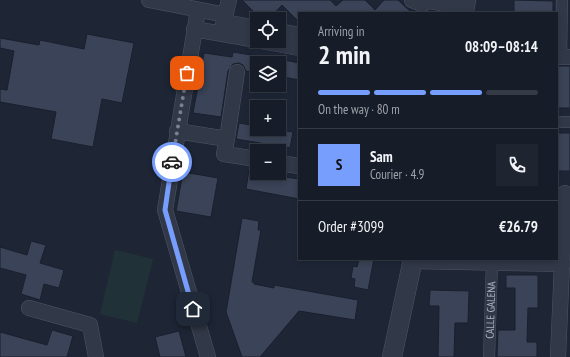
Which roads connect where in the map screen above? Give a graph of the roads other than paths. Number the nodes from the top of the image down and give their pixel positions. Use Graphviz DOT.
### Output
graph roads {
  1 [pos="149,0"];
  2 [pos="412,0"];
  3 [pos="430,0"];
  4 [pos="562,0"];
  5 [pos="465,7"];
  6 [pos="198,10"];
  7 [pos="225,18"];
  8 [pos="250,26"];
  9 [pos="194,29"];
  10 [pos="286,32"];
  11 [pos="250,35"];
  12 [pos="298,35"];
  13 [pos="286,46"];
  14 [pos="298,48"];
  15 [pos="563,57"];
  16 [pos="237,72"];
  17 [pos="558,122"];
  18 [pos="570,122"];
  19 [pos="177,131"];
  20 [pos="227,139"];
  21 [pos="250,158"];
  22 [pos="286,164"];
  23 [pos="298,166"];
  24 [pos="564,193"];
  25 [pos="412,260"];
  26 [pos="492,262"];
  27 [pos="563,264"];
  28 [pos="29,308"];
  29 [pos="96,357"];
  30 [pos="208,357"];
  31 [pos="392,357"];
  32 [pos="489,357"];
  33 [pos="558,357"];
  1 -- 6 [label="street"];
  2 -- 3 [label="street"];
  3 -- 5 [label="street"];
  4 -- 15 [label="street"];
  6 -- 7 [label="street"];
  6 -- 9 [label="street"];
  7 -- 8 [label="street"];
  7 -- 9 [label="street"];
  7 -- 11 [label="street"];
  9 -- 19 [label="street"];
  10 -- 12 [label="street"];
  13 -- 14 [label="street"];
  16 -- 20 [label="street"];
  17 -- 18 [label="street"];
  19 -- 20 [label="street"];
  19 -- 30 [label="street"];
  20 -- 21 [label="street"];
  22 -- 23 [label="street"];
  24 -- 27 [label="street"];
  25 -- 26 [label="street"];
  25 -- 31 [label="street"];
  26 -- 27 [label="street"];
  26 -- 32 [label="street, CALLE GALENA"];
  27 -- 33 [label="street"];
  28 -- 29 [label="street"];
}
